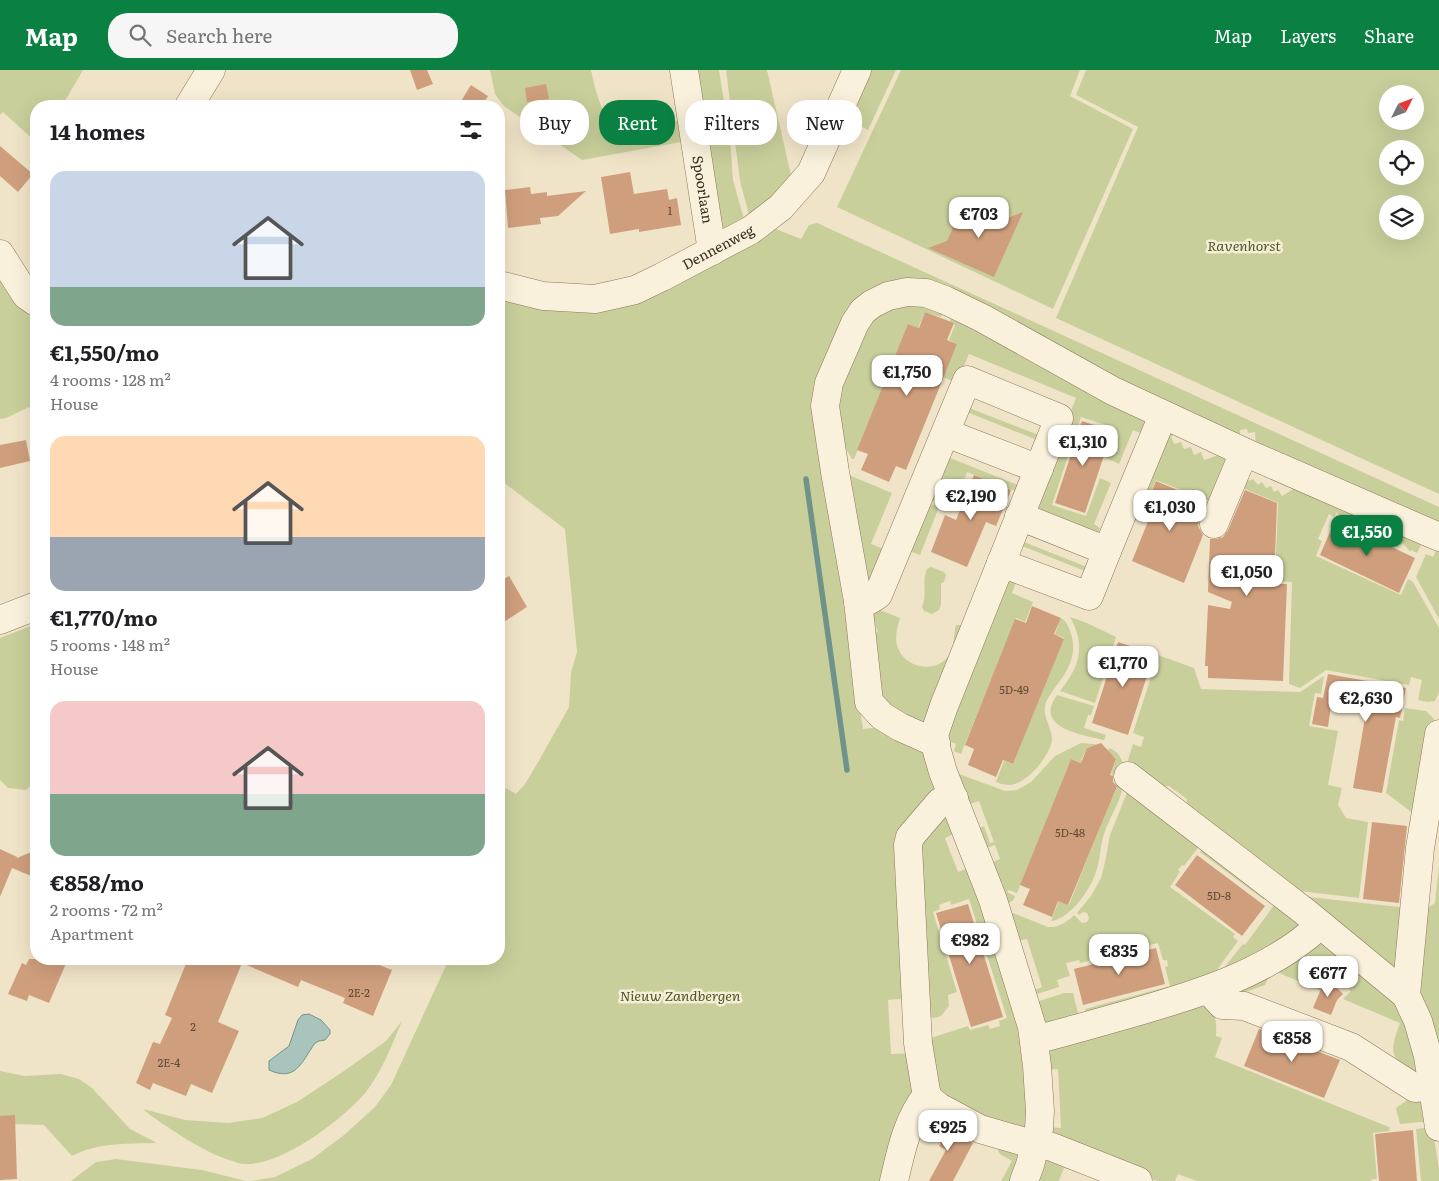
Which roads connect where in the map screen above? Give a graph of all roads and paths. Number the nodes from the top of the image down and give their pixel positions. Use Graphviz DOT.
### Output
graph roads {
  1 [pos="210,70"];
  2 [pos="684,70"];
  3 [pos="857,70"];
  4 [pos="192,100"];
  5 [pos="712,251"];
  6 [pos="0,254"];
  7 [pos="505,286"];
  8 [pos="30,298"];
  9 [pos="1163,415"];
  10 [pos="946,433"];
  11 [pos="1244,452"];
  12 [pos="1039,469"];
  13 [pos="1019,516"];
  14 [pos="1214,524"];
  15 [pos="1439,537"];
  16 [pos="1107,551"];
  17 [pos="1001,563"];
  18 [pos="858,600"];
  19 [pos="30,608"];
  20 [pos="0,620"];
  21 [pos="1439,734"];
  22 [pos="936,743"];
  23 [pos="1128,776"];
  24 [pos="954,798"];
  25 [pos="1432,820"];
  26 [pos="1320,924"];
  27 [pos="1211,989"];
  28 [pos="1406,995"];
  29 [pos="1034,1040"];
  30 [pos="927,1095"];
  31 [pos="1436,1105"];
  32 [pos="1036,1144"];
  33 [pos="894,1181"];
  34 [pos="1024,1181"];
  35 [pos="1138,1181"];
  1 -- 4 [label="street"];
  2 -- 5 [label="street, Spoorlaan"];
  3 -- 5 [label="street, Dennenweg"];
  5 -- 7 [label="street, Dennenweg"];
  6 -- 8 [label="street"];
  9 -- 11 [label="street"];
  9 -- 16 [label="street"];
  9 -- 18 [label="street"];
  10 -- 12 [label="street"];
  10 -- 12 [label="street"];
  10 -- 18 [label="street"];
  11 -- 14 [label="street"];
  11 -- 15 [label="street"];
  12 -- 13 [label="street"];
  13 -- 16 [label="street"];
  13 -- 17 [label="street"];
  16 -- 17 [label="street"];
  17 -- 22 [label="street"];
  18 -- 22 [label="street"];
  19 -- 20 [label="street"];
  21 -- 25 [label="street"];
  22 -- 24 [label="street"];
  23 -- 26 [label="street"];
  24 -- 29 [label="street"];
  24 -- 30 [label="street"];
  25 -- 28 [label="street"];
  26 -- 27 [label="street"];
  26 -- 28 [label="street"];
  27 -- 29 [label="street"];
  27 -- 31 [label="street"];
  28 -- 31 [label="street"];
  29 -- 32 [label="street"];
  30 -- 32 [label="street"];
  30 -- 33 [label="street"];
  32 -- 34 [label="street"];
  32 -- 35 [label="street"];
}
